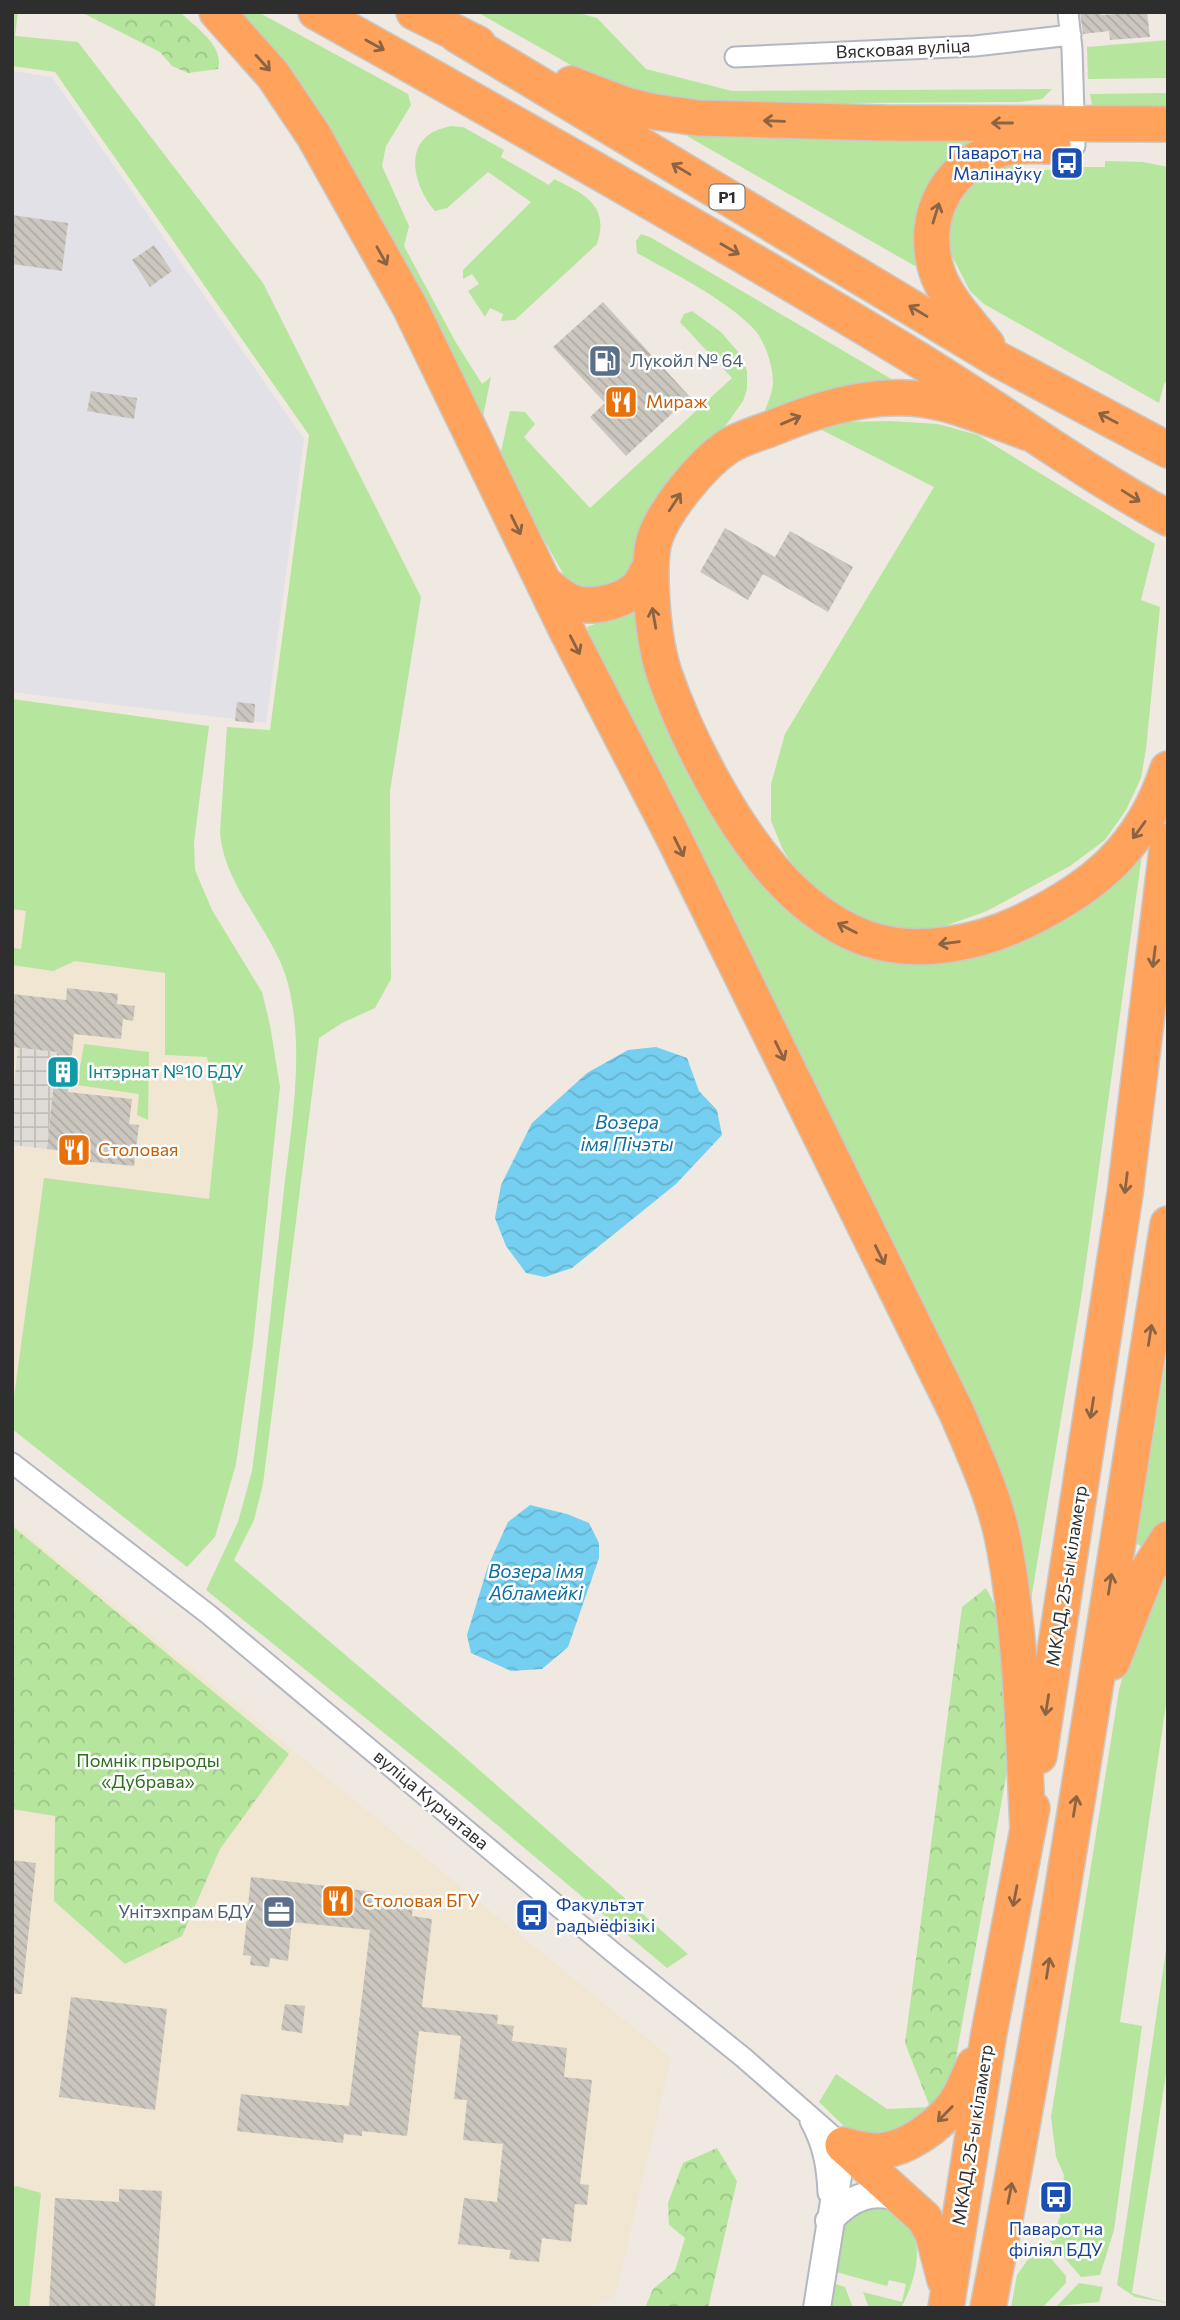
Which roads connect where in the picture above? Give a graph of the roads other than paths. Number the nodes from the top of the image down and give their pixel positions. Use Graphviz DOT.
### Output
graph roads {
  1 [pos="217,12"];
  2 [pos="316,12"];
  3 [pos="414,12"];
  4 [pos="1068,12"];
  5 [pos="457,34"];
  6 [pos="1071,42"];
  7 [pos="735,57"];
  8 [pos="1168,124"];
  9 [pos="1075,135"];
  10 [pos="1168,151"];
  11 [pos="997,359"];
  12 [pos="1032,434"];
  13 [pos="1168,450"];
  14 [pos="1168,518"];
  15 [pos="651,565"];
  16 [pos="545,584"];
  17 [pos="1168,769"];
  18 [pos="1168,841"];
  19 [pos="1168,1224"];
  20 [pos="12,1463"];
  21 [pos="1168,1539"];
  22 [pos="1088,1724"];
  23 [pos="1028,1829"];
  24 [pos="989,2033"];
  25 [pos="806,2114"];
  26 [pos="843,2145"];
  27 [pos="908,2202"];
  28 [pos="829,2221"];
  29 [pos="947,2302"];
  30 [pos="817,2308"];
  31 [pos="988,2308"];
  1 -- 16 [label="highway, one-way"];
  2 -- 12 [label="highway, Р1, one-way"];
  3 -- 5 [label="highway, Р1"];
  4 -- 6 [label="street"];
  9 -- 5 [label="highway, one-way"];
  11 -- 5 [label="highway, Р1, one-way"];
  6 -- 7 [label="street, Вясковая вуліца"];
  6 -- 9 [label="street"];
  8 -- 9 [label="highway"];
  9 -- 10 [label="highway"];
  11 -- 9 [label="highway, one-way"];
  13 -- 11 [label="highway, Р1, one-way"];
  12 -- 14 [label="highway, Р1, one-way"];
  15 -- 12 [label="highway, one-way"];
  15 -- 16 [label="highway"];
  17 -- 15 [label="highway, one-way"];
  16 -- 23 [label="highway, one-way"];
  18 -- 23 [label="highway, МКАД, 25-ы кіламетр, one-way"];
  22 -- 19 [label="highway, one-way"];
  20 -- 25 [label="street, вуліца Курчатава"];
  21 -- 22 [label="highway"];
  31 -- 22 [label="highway, one-way"];
  23 -- 24 [label="highway, МКАД, 25-ы кіламетр, one-way"];
  24 -- 26 [label="highway, one-way"];
  24 -- 29 [label="highway, МКАД, 25-ы кіламетр"];
  25 -- 26 [label="street, вуліца Курчатава"];
  25 -- 28 [label="street"];
  26 -- 27 [label="highway"];
  26 -- 28 [label="main road"];
  27 -- 28 [label="main road"];
  27 -- 29 [label="highway"];
  28 -- 30 [label="main road"];
}
